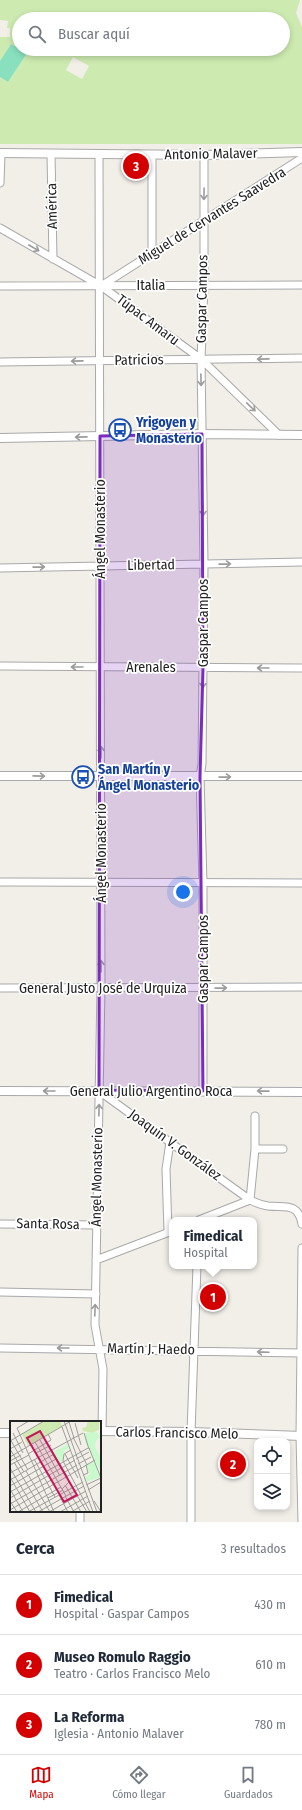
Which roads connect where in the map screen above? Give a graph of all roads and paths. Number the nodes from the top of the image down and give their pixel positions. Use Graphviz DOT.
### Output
graph roads {
  1 [pos="302,152"];
  2 [pos="0,153"];
  3 [pos="51,154"];
  4 [pos="99,154"];
  5 [pos="152,154"];
  6 [pos="204,155"];
  7 [pos="302,158"];
  8 [pos="0,183"];
  9 [pos="203,220"];
  10 [pos="0,228"];
  11 [pos="152,254"];
  12 [pos="53,259"];
  13 [pos="204,285"];
  14 [pos="302,285"];
  15 [pos="0,286"];
  16 [pos="101,286"];
  17 [pos="302,358"];
  18 [pos="200,359"];
  19 [pos="100,361"];
  20 [pos="0,362"];
  21 [pos="202,434"];
  22 [pos="280,434"];
  23 [pos="302,435"];
  24 [pos="100,436"];
  25 [pos="0,438"];
  26 [pos="302,562"];
  27 [pos="204,564"];
  28 [pos="100,566"];
  29 [pos="0,568"];
  30 [pos="0,666"];
  31 [pos="100,667"];
  32 [pos="203,668"];
  33 [pos="302,668"];
  34 [pos="0,776"];
  35 [pos="302,776"];
  36 [pos="101,777"];
  37 [pos="200,777"];
  38 [pos="0,882"];
  39 [pos="101,882"];
  40 [pos="203,883"];
  41 [pos="302,883"];
  42 [pos="302,987"];
  43 [pos="0,988"];
  44 [pos="101,988"];
  45 [pos="203,988"];
  46 [pos="99,1090"];
  47 [pos="0,1091"];
  48 [pos="203,1091"];
  49 [pos="302,1092"];
  50 [pos="255,1116"];
  51 [pos="170,1142"];
  52 [pos="255,1149"];
  53 [pos="284,1149"];
  54 [pos="250,1200"];
  55 [pos="208,1217"];
  56 [pos="169,1218"];
  57 [pos="0,1224"];
  58 [pos="302,1224"];
  59 [pos="96,1225"];
  60 [pos="169,1231"];
  61 [pos="302,1248"];
  62 [pos="96,1260"];
  63 [pos="197,1269"];
  64 [pos="0,1292"];
  65 [pos="96,1294"];
  66 [pos="0,1348"];
  67 [pos="99,1348"];
  68 [pos="194,1350"];
  69 [pos="302,1353"];
  70 [pos="101,1431"];
  71 [pos="10,1432"];
  72 [pos="191,1432"];
  73 [pos="0,1433"];
  74 [pos="301,1436"];
  75 [pos="191,1522"];
  76 [pos="302,1522"];
  1 -- 6 [label="street, Antonio Malaver"];
  2 -- 3 [label="street, Antonio Malaver"];
  2 -- 8 [label="street"];
  3 -- 4 [label="street, Antonio Malaver"];
  3 -- 12 [label="street, América"];
  4 -- 5 [label="street, Antonio Malaver"];
  4 -- 16 [label="street, Ángel Monasterio"];
  5 -- 6 [label="street, Antonio Malaver"];
  5 -- 11 [label="street"];
  6 -- 9 [label="street, Gaspar Campos, one-way"];
  7 -- 9 [label="street, Miguel de Cervantes Saavedra"];
  9 -- 11 [label="street, Miguel de Cervantes Saavedra"];
  9 -- 13 [label="street, Gaspar Campos"];
  10 -- 12 [label="street, Túpac Amaru, one-way"];
  11 -- 16 [label="street, Miguel de Cervantes Saavedra"];
  12 -- 16 [label="street, Túpac Amaru"];
  13 -- 14 [label="street, Italia"];
  13 -- 16 [label="street, Italia"];
  13 -- 18 [label="street, Gaspar Campos"];
  15 -- 16 [label="street, Italia"];
  16 -- 18 [label="street, Túpac Amaru"];
  16 -- 19 [label="street, Ángel Monasterio"];
  17 -- 18 [label="street, Patricios, one-way"];
  18 -- 19 [label="street, Patricios"];
  18 -- 21 [label="street, Gaspar Campos, one-way"];
  18 -- 22 [label="street, Túpac Amaru, one-way"];
  19 -- 20 [label="street, Patricios, one-way"];
  19 -- 24 [label="street, Ángel Monasterio"];
  21 -- 22 [label="street"];
  21 -- 24 [label="street"];
  21 -- 27 [label="street, Gaspar Campos, one-way"];
  22 -- 23 [label="street"];
  24 -- 25 [label="street, one-way"];
  24 -- 28 [label="street, Ángel Monasterio"];
  27 -- 26 [label="street, Libertad, one-way"];
  27 -- 28 [label="street, Libertad"];
  27 -- 32 [label="street, Gaspar Campos"];
  29 -- 28 [label="street, Libertad, one-way"];
  28 -- 31 [label="street, Ángel Monasterio"];
  31 -- 30 [label="street, Arenales, one-way"];
  31 -- 32 [label="street, Arenales"];
  36 -- 31 [label="street, Ángel Monasterio, one-way"];
  33 -- 32 [label="street, Arenales, one-way"];
  32 -- 37 [label="street, Gaspar Campos, one-way"];
  34 -- 36 [label="street, one-way"];
  37 -- 35 [label="street, one-way"];
  36 -- 37 [label="street"];
  36 -- 39 [label="street, Ángel Monasterio"];
  37 -- 40 [label="street, Gaspar Campos"];
  38 -- 39 [label="street"];
  39 -- 40 [label="street"];
  44 -- 39 [label="street, Ángel Monasterio, one-way"];
  40 -- 41 [label="street"];
  40 -- 45 [label="street, Gaspar Campos"];
  45 -- 42 [label="street, General Justo José de Urquiza, one-way"];
  43 -- 44 [label="street, General Justo José de Urquiza"];
  44 -- 45 [label="street, General Justo José de Urquiza"];
  44 -- 46 [label="street, Ángel Monasterio"];
  45 -- 48 [label="street, Gaspar Campos"];
  46 -- 47 [label="street, General Julio Argentino Roca, one-way"];
  46 -- 48 [label="street, General Julio Argentino Roca"];
  46 -- 51 [label="street, Joaquín V. González"];
  59 -- 46 [label="street, Ángel Monasterio, one-way"];
  49 -- 48 [label="street, General Julio Argentino Roca, one-way"];
  50 -- 52 [label="street"];
  51 -- 54 [label="street, Joaquín V. González"];
  51 -- 56 [label="street"];
  52 -- 53 [label="street"];
  52 -- 54 [label="street"];
  54 -- 55 [label="street"];
  54 -- 58 [label="street, Joaquín V. González"];
  57 -- 59 [label="street, Santa Rosa"];
  59 -- 62 [label="street, Ángel Monasterio"];
  60 -- 62 [label="street"];
  61 -- 69 [label="street"];
  62 -- 65 [label="street, Ángel Monasterio"];
  63 -- 68 [label="street"];
  64 -- 65 [label="street"];
  67 -- 65 [label="street, Ángel Monasterio, one-way"];
  67 -- 66 [label="street, Martín J. Haedo, one-way"];
  67 -- 68 [label="street, Martín J. Haedo"];
  67 -- 70 [label="street, Ángel Monasterio"];
  69 -- 68 [label="street, Martín J. Haedo, one-way"];
  68 -- 72 [label="street"];
  69 -- 74 [label="street"];
  70 -- 72 [label="street, Carlos Francisco Melo"];
  71 -- 73 [label="street"];
  72 -- 74 [label="street, Carlos Francisco Melo"];
  72 -- 75 [label="street"];
  74 -- 76 [label="street"];
}
